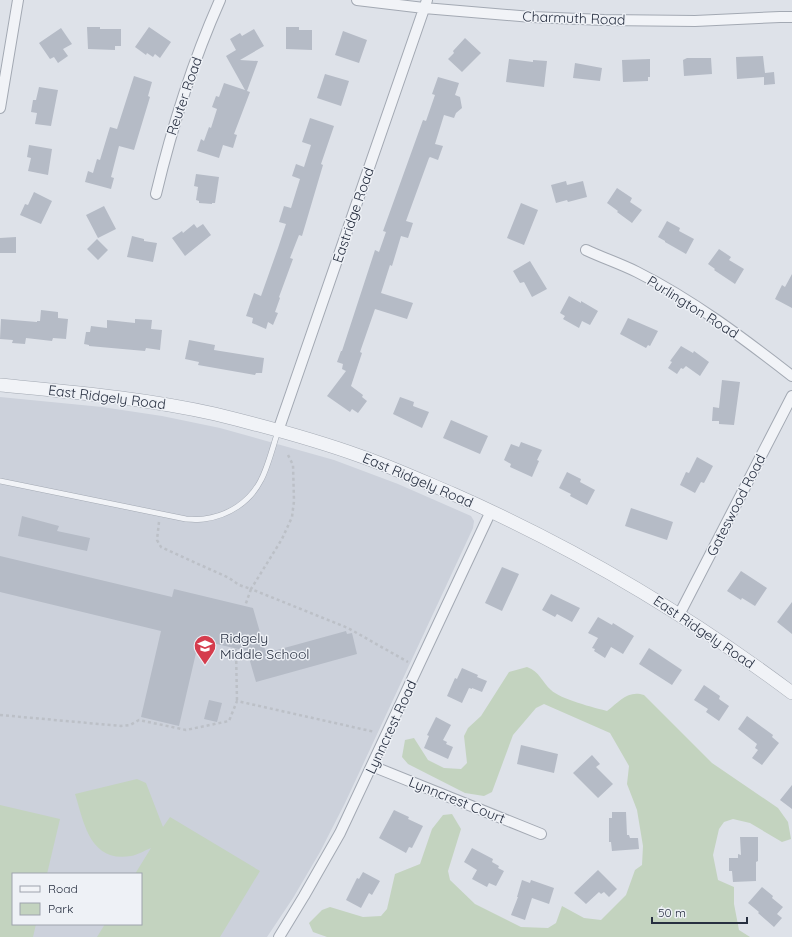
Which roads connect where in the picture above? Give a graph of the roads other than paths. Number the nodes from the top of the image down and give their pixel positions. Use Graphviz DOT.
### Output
graph roads {
  1 [pos="18,0"];
  2 [pos="220,0"];
  3 [pos="357,0"];
  4 [pos="425,4"];
  5 [pos="792,17"];
  6 [pos="0,108"];
  7 [pos="156,194"];
  8 [pos="586,250"];
  9 [pos="792,376"];
  10 [pos="0,385"];
  11 [pos="792,396"];
  12 [pos="278,431"];
  13 [pos="0,481"];
  14 [pos="491,511"];
  15 [pos="680,615"];
  16 [pos="792,693"];
  17 [pos="372,766"];
  18 [pos="541,834"];
  19 [pos="279,937"];
  1 -- 6 [label="street"];
  2 -- 7 [label="street, Reuter Road"];
  3 -- 4 [label="street, Charmuth Road"];
  4 -- 5 [label="street, Charmuth Road"];
  4 -- 12 [label="street, Eastridge Road"];
  8 -- 9 [label="street, Purlington Road"];
  10 -- 12 [label="street, East Ridgely Road"];
  11 -- 15 [label="street, Gateswood Road"];
  12 -- 13 [label="lane"];
  12 -- 14 [label="street, East Ridgely Road"];
  14 -- 15 [label="street, East Ridgely Road"];
  14 -- 17 [label="street, Lynncrest Road"];
  15 -- 16 [label="street, East Ridgely Road"];
  17 -- 18 [label="street, Lynncrest Court"];
  17 -- 19 [label="street, Lynncrest Road"];
}
